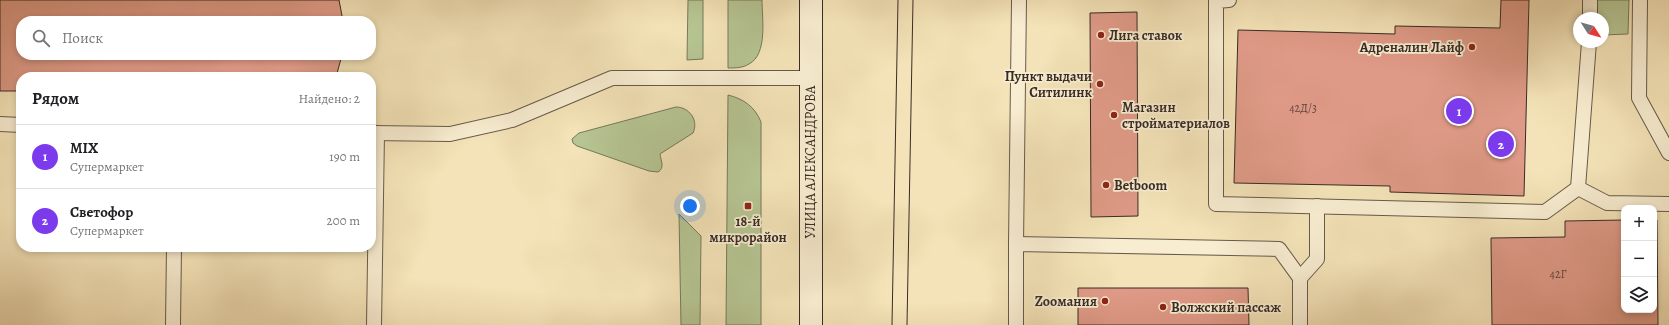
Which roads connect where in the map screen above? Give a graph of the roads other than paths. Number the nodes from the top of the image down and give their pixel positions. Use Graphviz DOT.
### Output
graph roads {
  1 [pos="811,0"];
  2 [pos="1019,0"];
  3 [pos="1230,0"];
  4 [pos="1590,0"];
  5 [pos="1640,0"];
  6 [pos="1590,12"];
  7 [pos="1588,48"];
  8 [pos="810,78"];
  9 [pos="0,124"];
  10 [pos="16,125"];
  11 [pos="376,133"];
  12 [pos="1669,153"];
  13 [pos="1578,188"];
  14 [pos="1669,204"];
  15 [pos="1317,206"];
  16 [pos="1016,244"];
  17 [pos="174,252"];
  18 [pos="374,252"];
  19 [pos="1300,278"];
  20 [pos="173,325"];
  21 [pos="374,325"];
  22 [pos="811,325"];
  23 [pos="1016,325"];
  24 [pos="1300,325"];
  1 -- 8 [label="main road, УЛИЦА АЛЕКСАНДРОВА"];
  2 -- 16 [label="lane"];
  3 -- 15 [label="lane"];
  4 -- 6 [label="lane"];
  5 -- 12 [label="lane"];
  7 -- 13 [label="lane"];
  8 -- 11 [label="lane"];
  8 -- 22 [label="main road, УЛИЦА АЛЕКСАНДРОВА"];
  9 -- 10 [label="lane"];
  13 -- 14 [label="lane"];
  13 -- 15 [label="lane"];
  15 -- 19 [label="lane"];
  16 -- 19 [label="lane"];
  16 -- 23 [label="lane"];
  17 -- 20 [label="lane"];
  18 -- 21 [label="lane"];
  19 -- 24 [label="lane"];
}
